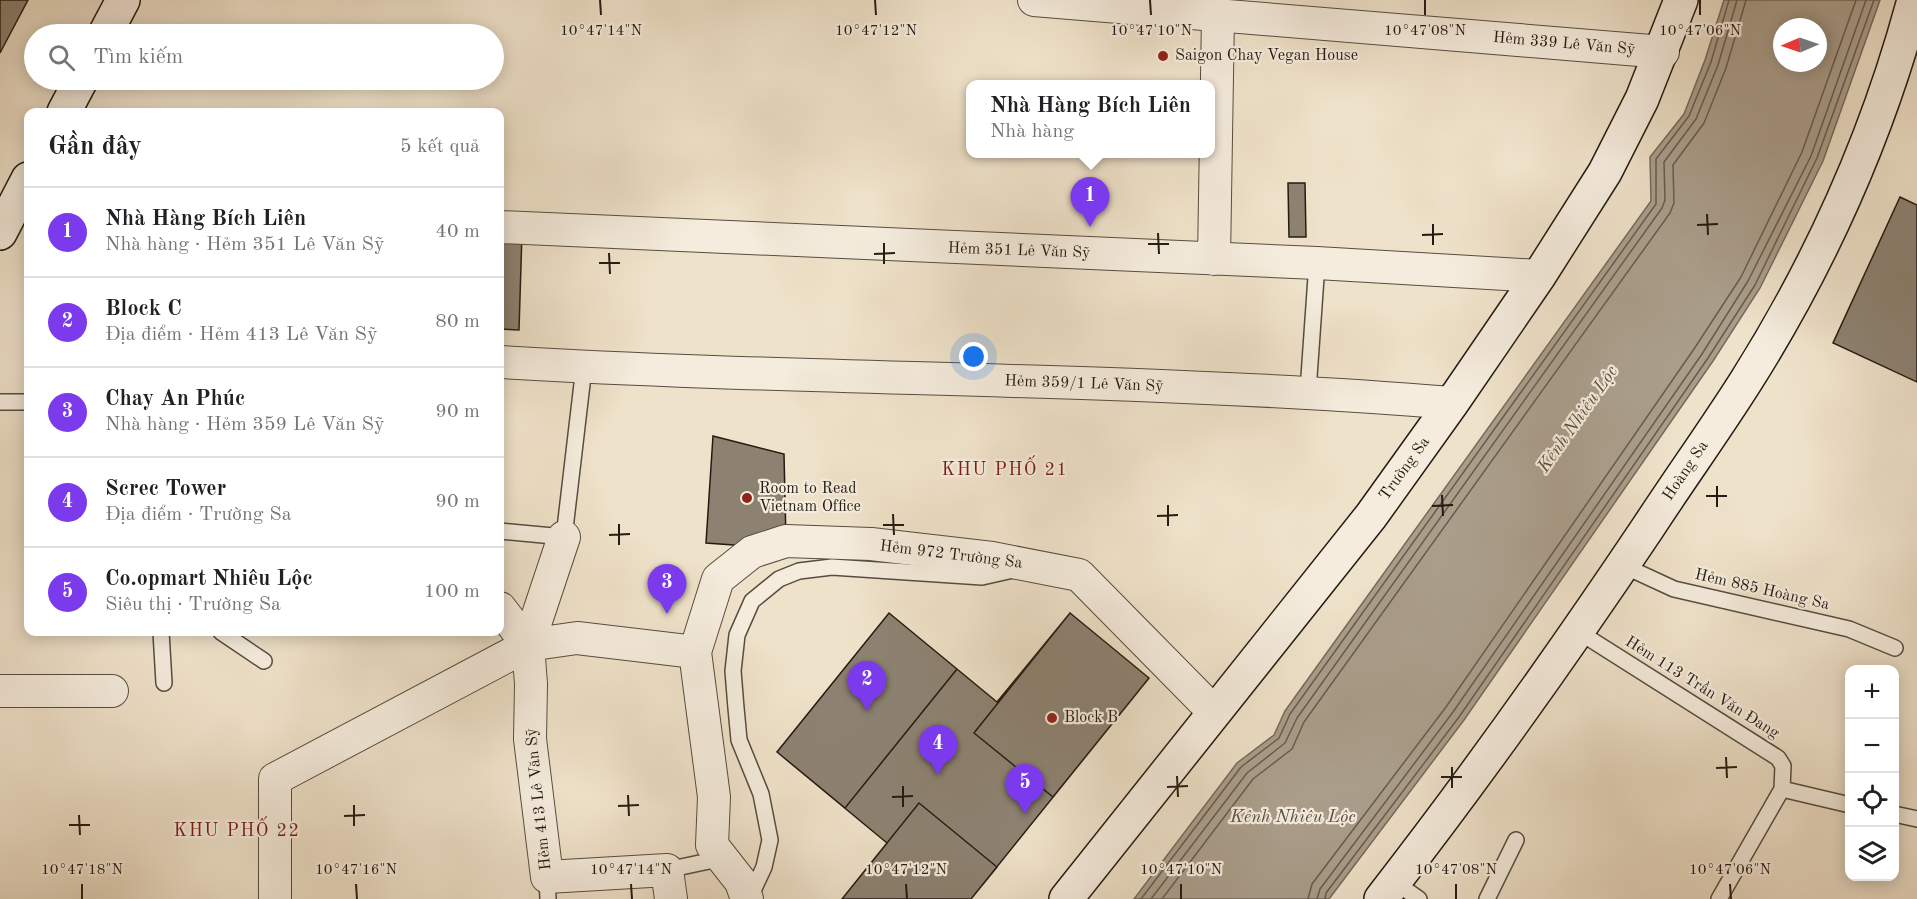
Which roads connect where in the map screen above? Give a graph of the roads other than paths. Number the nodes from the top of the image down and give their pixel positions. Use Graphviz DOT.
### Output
graph roads {
  1 [pos="123,0"];
  2 [pos="1034,0"];
  3 [pos="1681,0"];
  4 [pos="1913,13"];
  5 [pos="1218,15"];
  6 [pos="110,24"];
  7 [pos="1663,52"];
  8 [pos="75,90"];
  9 [pos="65,108"];
  10 [pos="24,187"];
  11 [pos="504,227"];
  12 [pos="0,233"];
  13 [pos="1215,259"];
  14 [pos="1317,263"];
  15 [pos="1539,276"];
  16 [pos="504,362"];
  17 [pos="584,367"];
  18 [pos="1308,391"];
  19 [pos="0,402"];
  20 [pos="24,402"];
  21 [pos="1452,403"];
  22 [pos="504,531"];
  23 [pos="564,537"];
  24 [pos="1033,566"];
  25 [pos="1622,566"];
  26 [pos="504,613"];
  27 [pos="1579,632"];
  28 [pos="161,636"];
  29 [pos="227,636"];
  30 [pos="528,645"];
  31 [pos="1895,648"];
  32 [pos="695,652"];
  33 [pos="264,661"];
  34 [pos="164,683"];
  35 [pos="0,691"];
  36 [pos="112,691"];
  37 [pos="1214,712"];
  38 [pos="1782,789"];
  39 [pos="1845,804"];
  40 [pos="1899,815"];
  41 [pos="1917,819"];
  42 [pos="1516,840"];
  43 [pos="712,845"];
  44 [pos="669,884"];
  45 [pos="547,888"];
  46 [pos="1398,893"];
  47 [pos="274,899"];
  48 [pos="748,899"];
  49 [pos="1066,899"];
  50 [pos="1487,899"];
  51 [pos="1719,899"];
  1 -- 6 [label="street"];
  2 -- 5 [label="street, Hẻm 339 Lê Văn Sỹ"];
  3 -- 7 [label="street, Trường Sa"];
  4 -- 25 [label="street, Hoàng Sa"];
  5 -- 7 [label="street, Hẻm 339 Lê Văn Sỹ"];
  5 -- 13 [label="street"];
  7 -- 15 [label="street, Trường Sa"];
  8 -- 9 [label="street"];
  10 -- 12 [label="street"];
  11 -- 13 [label="street, Hẻm 351 Lê Văn Sỹ"];
  13 -- 14 [label="street, Hẻm 351 Lê Văn Sỹ"];
  14 -- 15 [label="street, Hẻm 351 Lê Văn Sỹ"];
  14 -- 18 [label="lane"];
  15 -- 21 [label="street, Trường Sa"];
  16 -- 17 [label="street, Hẻm 359/1 Lê Văn Sỹ"];
  17 -- 18 [label="street, Hẻm 359/1 Lê Văn Sỹ"];
  17 -- 23 [label="lane"];
  18 -- 21 [label="street, Hẻm 359/1 Lê Văn Sỹ"];
  19 -- 20 [label="lane"];
  21 -- 37 [label="street, Trường Sa"];
  22 -- 23 [label="lane"];
  23 -- 30 [label="street"];
  24 -- 32 [label="street, Hẻm 972 Trường Sa"];
  24 -- 37 [label="street, Hẻm 972 Trường Sa"];
  24 -- 48 [label="lane"];
  25 -- 27 [label="street, Hoàng Sa"];
  25 -- 31 [label="lane, Hẻm 885 Hoàng Sa"];
  26 -- 30 [label="street"];
  27 -- 38 [label="lane, Hẻm 113 Trần Văn Đang"];
  27 -- 46 [label="street, Hoàng Sa"];
  28 -- 34 [label="lane"];
  29 -- 33 [label="lane"];
  30 -- 32 [label="street"];
  30 -- 45 [label="street, Hẻm 413 Lê Văn Sỹ"];
  30 -- 47 [label="street"];
  32 -- 43 [label="street"];
  35 -- 36 [label="street"];
  37 -- 49 [label="street, Trường Sa"];
  38 -- 39 [label="lane"];
  38 -- 51 [label="lane"];
  40 -- 41 [label="lane"];
  42 -- 50 [label="lane"];
  43 -- 44 [label="lane, Hẻm 413 Lê Văn Sỹ"];
  43 -- 48 [label="street"];
  44 -- 45 [label="street, Hẻm 413 Lê Văn Sỹ"];
}
